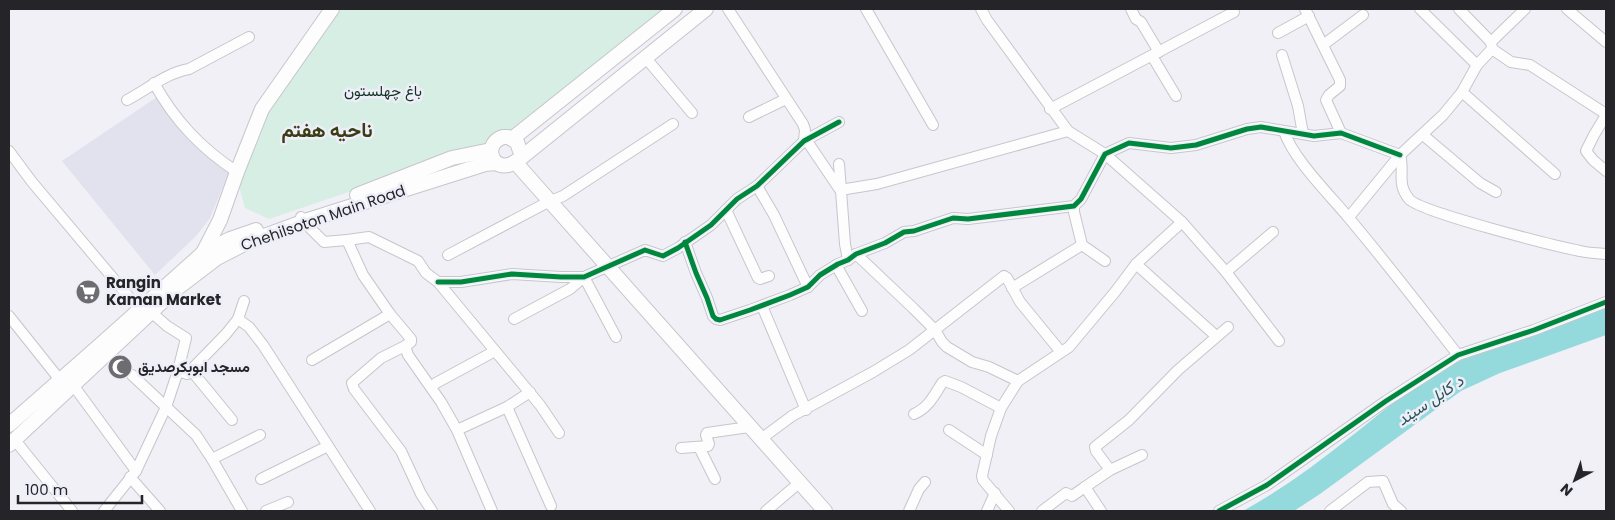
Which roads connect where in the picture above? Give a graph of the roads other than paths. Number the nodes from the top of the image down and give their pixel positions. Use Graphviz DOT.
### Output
graph roads {
  1 [pos="332,9"];
  2 [pos="675,9"];
  3 [pos="706,9"];
  4 [pos="728,9"];
  5 [pos="866,9"];
  6 [pos="981,9"];
  7 [pos="1131,9"];
  8 [pos="1420,9"];
  9 [pos="1459,9"];
  10 [pos="1525,9"];
  11 [pos="1568,9"];
  12 [pos="1234,12"];
  13 [pos="1307,12"];
  14 [pos="1363,15"];
  15 [pos="1278,33"];
  16 [pos="249,37"];
  17 [pos="1606,42"];
  18 [pos="1323,45"];
  19 [pos="1492,46"];
  20 [pos="1156,54"];
  21 [pos="1282,55"];
  22 [pos="645,57"];
  23 [pos="1477,65"];
  24 [pos="154,83"];
  25 [pos="1462,92"];
  26 [pos="1176,96"];
  27 [pos="786,99"];
  28 [pos="127,100"];
  29 [pos="1050,109"];
  30 [pos="692,113"];
  31 [pos="1606,115"];
  32 [pos="748,117"];
  33 [pos="840,122"];
  34 [pos="673,124"];
  35 [pos="933,125"];
  36 [pos="1068,131"];
  37 [pos="1284,131"];
  38 [pos="1341,133"];
  39 [pos="1303,134"];
  40 [pos="1423,135"];
  41 [pos="513,138"];
  42 [pos="804,141"];
  43 [pos="9,151"];
  44 [pos="1105,154"];
  45 [pos="1400,155"];
  46 [pos="494,156"];
  47 [pos="519,160"];
  48 [pos="838,164"];
  49 [pos="236,172"];
  50 [pos="1606,172"];
  51 [pos="1555,174"];
  52 [pos="757,186"];
  53 [pos="840,190"];
  54 [pos="1496,192"];
  55 [pos="548,202"];
  56 [pos="1074,206"];
  57 [pos="726,210"];
  58 [pos="1348,217"];
  59 [pos="303,219"];
  60 [pos="220,220"];
  61 [pos="1182,222"];
  62 [pos="1273,232"];
  63 [pos="230,239"];
  64 [pos="347,240"];
  65 [pos="685,242"];
  66 [pos="1082,244"];
  67 [pos="203,253"];
  68 [pos="1606,254"];
  69 [pos="448,255"];
  70 [pos="852,257"];
  71 [pos="1105,261"];
  72 [pos="1136,264"];
  73 [pos="836,265"];
  74 [pos="608,267"];
  75 [pos="1226,272"];
  76 [pos="584,276"];
  77 [pos="769,276"];
  78 [pos="438,282"];
  79 [pos="808,287"];
  80 [pos="1012,288"];
  81 [pos="244,301"];
  82 [pos="1606,302"];
  83 [pos="762,306"];
  84 [pos="145,311"];
  85 [pos="862,311"];
  86 [pos="390,314"];
  87 [pos="9,316"];
  88 [pos="514,319"];
  89 [pos="238,320"];
  90 [pos="1228,327"];
  91 [pos="935,330"];
  92 [pos="1216,336"];
  93 [pos="616,337"];
  94 [pos="1279,341"];
  95 [pos="405,346"];
  96 [pos="495,351"];
  97 [pos="1061,352"];
  98 [pos="1458,355"];
  99 [pos="312,360"];
  100 [pos="191,370"];
  101 [pos="178,371"];
  102 [pos="132,375"];
  103 [pos="60,380"];
  104 [pos="1018,381"];
  105 [pos="436,383"];
  106 [pos="73,385"];
  107 [pos="530,392"];
  108 [pos="166,407"];
  109 [pos="507,407"];
  110 [pos="1001,408"];
  111 [pos="806,410"];
  112 [pos="914,414"];
  113 [pos="232,420"];
  114 [pos="9,425"];
  115 [pos="749,427"];
  116 [pos="457,430"];
  117 [pos="949,430"];
  118 [pos="559,433"];
  119 [pos="260,435"];
  120 [pos="760,439"];
  121 [pos="12,442"];
  122 [pos="328,446"];
  123 [pos="699,447"];
  124 [pos="681,448"];
  125 [pos="987,455"];
  126 [pos="1142,455"];
  127 [pos="212,459"];
  128 [pos="1110,470"];
  129 [pos="133,474"];
  130 [pos="261,479"];
  131 [pos="716,479"];
  132 [pos="925,482"];
  133 [pos="799,483"];
  134 [pos="1085,487"];
  135 [pos="995,493"];
  136 [pos="288,502"];
  137 [pos="551,506"];
  138 [pos="72,511"];
  139 [pos="104,511"];
  140 [pos="160,511"];
  141 [pos="242,511"];
  142 [pos="266,511"];
  143 [pos="370,511"];
  144 [pos="432,511"];
  145 [pos="492,511"];
  146 [pos="766,511"];
  147 [pos="825,511"];
  148 [pos="909,511"];
  149 [pos="987,511"];
  150 [pos="1009,511"];
  151 [pos="1042,511"];
  152 [pos="1101,511"];
  153 [pos="1219,511"];
  154 [pos="1330,511"];
  155 [pos="1401,511"];
  1 -- 49 [label="main road"];
  2 -- 41 [label="main road"];
  3 -- 22 [label="main road"];
  4 -- 27 [label="street"];
  5 -- 35 [label="street"];
  6 -- 29 [label="street"];
  7 -- 20 [label="street"];
  8 -- 23 [label="street"];
  9 -- 19 [label="street"];
  10 -- 19 [label="street"];
  11 -- 17 [label="street"];
  12 -- 20 [label="street"];
  13 -- 15 [label="street"];
  13 -- 18 [label="street"];
  14 -- 18 [label="street"];
  16 -- 24 [label="street"];
  18 -- 38 [label="street"];
  19 -- 23 [label="street"];
  19 -- 31 [label="street"];
  20 -- 26 [label="street"];
  20 -- 29 [label="street"];
  21 -- 39 [label="street"];
  22 -- 30 [label="street"];
  22 -- 47 [label="main road"];
  23 -- 25 [label="street"];
  24 -- 28 [label="street"];
  24 -- 49 [label="street"];
  25 -- 40 [label="street"];
  25 -- 51 [label="street"];
  27 -- 32 [label="street"];
  27 -- 42 [label="street"];
  29 -- 36 [label="street"];
  31 -- 50 [label="street"];
  33 -- 42 [label="street"];
  34 -- 55 [label="street"];
  36 -- 44 [label="street"];
  36 -- 53 [label="street"];
  37 -- 39 [label="street"];
  37 -- 44 [label="street"];
  37 -- 58 [label="street"];
  38 -- 39 [label="street"];
  38 -- 45 [label="street"];
  40 -- 45 [label="street"];
  40 -- 54 [label="street"];
  41 -- 46 [label="main road"];
  41 -- 47 [label="main road"];
  42 -- 52 [label="street"];
  42 -- 53 [label="street"];
  43 -- 84 [label="street"];
  44 -- 56 [label="street"];
  44 -- 61 [label="street"];
  45 -- 58 [label="street"];
  45 -- 68 [label="street"];
  46 -- 47 [label="main road"];
  46 -- 59 [label="main road, Chehilsoton Main Road"];
  47 -- 55 [label="main road"];
  48 -- 53 [label="street"];
  49 -- 60 [label="main road"];
  52 -- 57 [label="street"];
  52 -- 79 [label="street"];
  53 -- 70 [label="street"];
  55 -- 69 [label="street"];
  55 -- 74 [label="main road"];
  56 -- 66 [label="street"];
  56 -- 70 [label="street"];
  57 -- 65 [label="street"];
  57 -- 77 [label="street"];
  58 -- 98 [label="street"];
  59 -- 63 [label="main road, Chehilsoton Main Road"];
  59 -- 64 [label="street"];
  59 -- 84 [label="main road, Chehilsoton Main Road"];
  60 -- 63 [label="main road"];
  60 -- 67 [label="main road"];
  61 -- 72 [label="street"];
  61 -- 75 [label="street"];
  62 -- 75 [label="street"];
  63 -- 67 [label="main road, Chehilsoton Main Road"];
  64 -- 78 [label="street"];
  64 -- 86 [label="street"];
  65 -- 74 [label="street"];
  65 -- 83 [label="street"];
  66 -- 71 [label="street"];
  66 -- 80 [label="street"];
  67 -- 84 [label="main road, Chehilsoton Main Road"];
  70 -- 73 [label="street"];
  70 -- 91 [label="street"];
  72 -- 92 [label="street"];
  72 -- 97 [label="street"];
  73 -- 79 [label="street"];
  73 -- 85 [label="street"];
  74 -- 76 [label="street"];
  74 -- 115 [label="main road"];
  75 -- 94 [label="street"];
  76 -- 78 [label="street"];
  76 -- 88 [label="street"];
  76 -- 93 [label="street"];
  78 -- 96 [label="street"];
  79 -- 83 [label="street"];
  80 -- 91 [label="street"];
  80 -- 97 [label="street"];
  81 -- 89 [label="street"];
  82 -- 98 [label="street"];
  83 -- 111 [label="street"];
  84 -- 101 [label="street"];
  84 -- 103 [label="main road, Chehilsoton Main Road"];
  84 -- 106 [label="main road, Chehilsoton Main Road"];
  86 -- 95 [label="street"];
  86 -- 99 [label="street"];
  87 -- 103 [label="street"];
  89 -- 100 [label="street"];
  89 -- 122 [label="street"];
  90 -- 92 [label="street"];
  91 -- 104 [label="street"];
  91 -- 111 [label="street"];
  92 -- 128 [label="street"];
  95 -- 116 [label="street"];
  95 -- 144 [label="street"];
  96 -- 105 [label="street"];
  96 -- 107 [label="street"];
  97 -- 104 [label="street"];
  98 -- 153 [label="street"];
  100 -- 101 [label="street"];
  100 -- 113 [label="street"];
  101 -- 108 [label="street"];
  102 -- 108 [label="street"];
  103 -- 114 [label="main road, Chehilsoton Main Road"];
  104 -- 110 [label="street"];
  106 -- 121 [label="main road, Chehilsoton Main Road"];
  106 -- 129 [label="street"];
  107 -- 109 [label="street"];
  107 -- 118 [label="street"];
  108 -- 127 [label="street"];
  108 -- 129 [label="street"];
  109 -- 116 [label="street"];
  109 -- 137 [label="street"];
  110 -- 112 [label="street"];
  110 -- 125 [label="street"];
  111 -- 120 [label="street"];
  115 -- 120 [label="main road"];
  115 -- 123 [label="street"];
  116 -- 145 [label="street"];
  117 -- 125 [label="street"];
  119 -- 127 [label="street"];
  120 -- 133 [label="main road"];
  121 -- 138 [label="street"];
  122 -- 130 [label="street"];
  122 -- 143 [label="street"];
  123 -- 124 [label="street"];
  123 -- 131 [label="street"];
  125 -- 135 [label="street"];
  126 -- 128 [label="street"];
  127 -- 141 [label="street"];
  128 -- 134 [label="street"];
  129 -- 139 [label="street"];
  129 -- 140 [label="street"];
  132 -- 148 [label="street"];
  133 -- 146 [label="street"];
  133 -- 147 [label="main road"];
  134 -- 151 [label="street"];
  134 -- 152 [label="street"];
  135 -- 149 [label="street"];
  135 -- 150 [label="street"];
  136 -- 142 [label="street"];
  154 -- 155 [label="street"];
}
